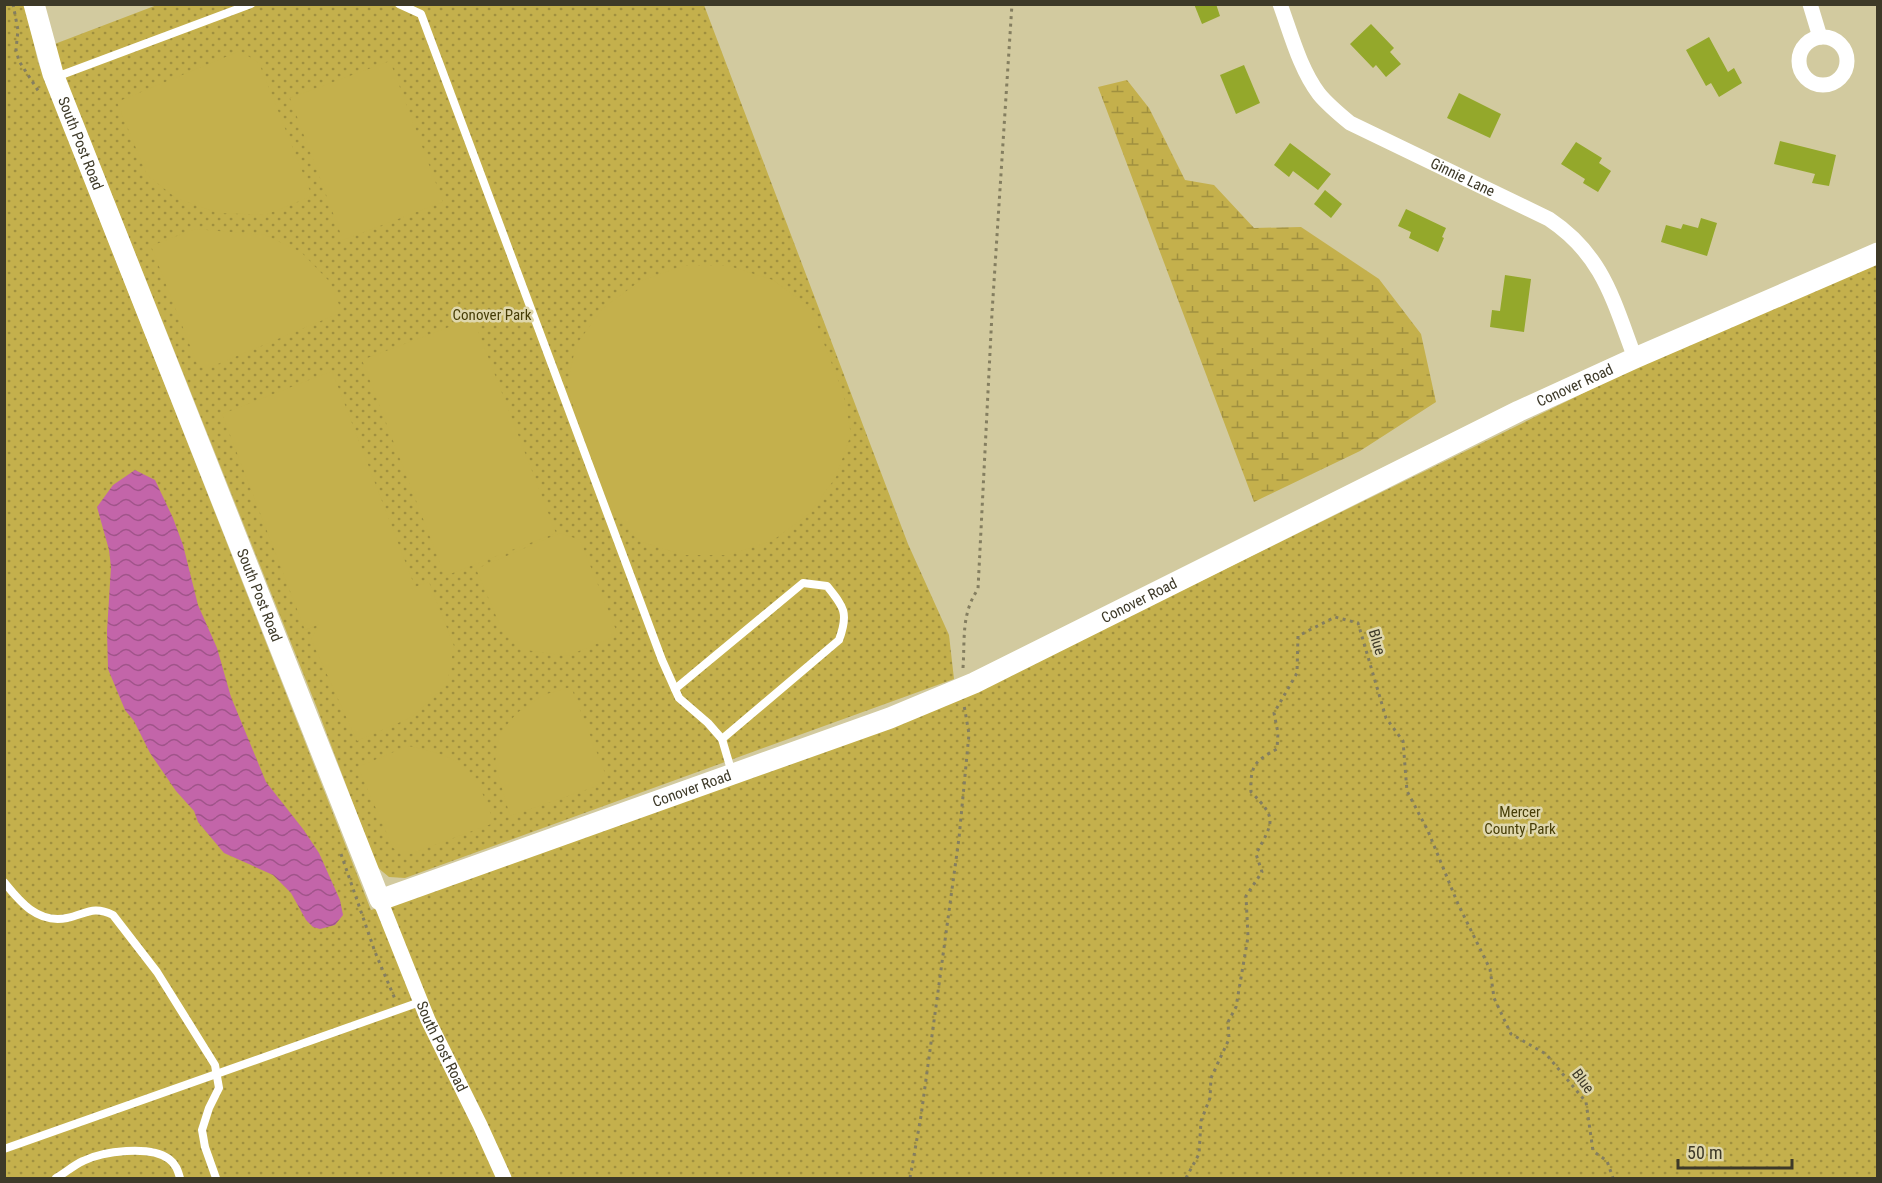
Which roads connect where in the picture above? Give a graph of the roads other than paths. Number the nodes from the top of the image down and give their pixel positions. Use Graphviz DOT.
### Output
graph roads {
  1 [pos="34,4"];
  2 [pos="251,4"];
  3 [pos="399,4"];
  4 [pos="1280,4"];
  5 [pos="1810,4"];
  6 [pos="1820,37"];
  7 [pos="54,77"];
  8 [pos="1878,253"];
  9 [pos="1635,358"];
  10 [pos="675,689"];
  11 [pos="722,739"];
  12 [pos="732,774"];
  13 [pos="4,882"];
  14 [pos="380,900"];
  15 [pos="420,1002"];
  16 [pos="217,1074"];
  17 [pos="4,1149"];
  18 [pos="56,1179"];
  19 [pos="180,1179"];
  20 [pos="216,1179"];
  21 [pos="504,1179"];
  1 -- 7 [label="street, South Post Road"];
  2 -- 7 [label="lane"];
  3 -- 10 [label="lane"];
  4 -- 9 [label="street, Ginnie Lane"];
  5 -- 6 [label="street"];
  7 -- 14 [label="street, South Post Road"];
  8 -- 9 [label="street, Conover Road"];
  9 -- 12 [label="street, Conover Road"];
  10 -- 11 [label="lane"];
  10 -- 11 [label="lane"];
  11 -- 12 [label="lane"];
  12 -- 14 [label="street, Conover Road"];
  13 -- 16 [label="lane"];
  14 -- 15 [label="street, South Post Road"];
  15 -- 16 [label="lane"];
  15 -- 21 [label="street, South Post Road"];
  16 -- 17 [label="lane"];
  16 -- 20 [label="lane"];
  18 -- 19 [label="lane"];
}
